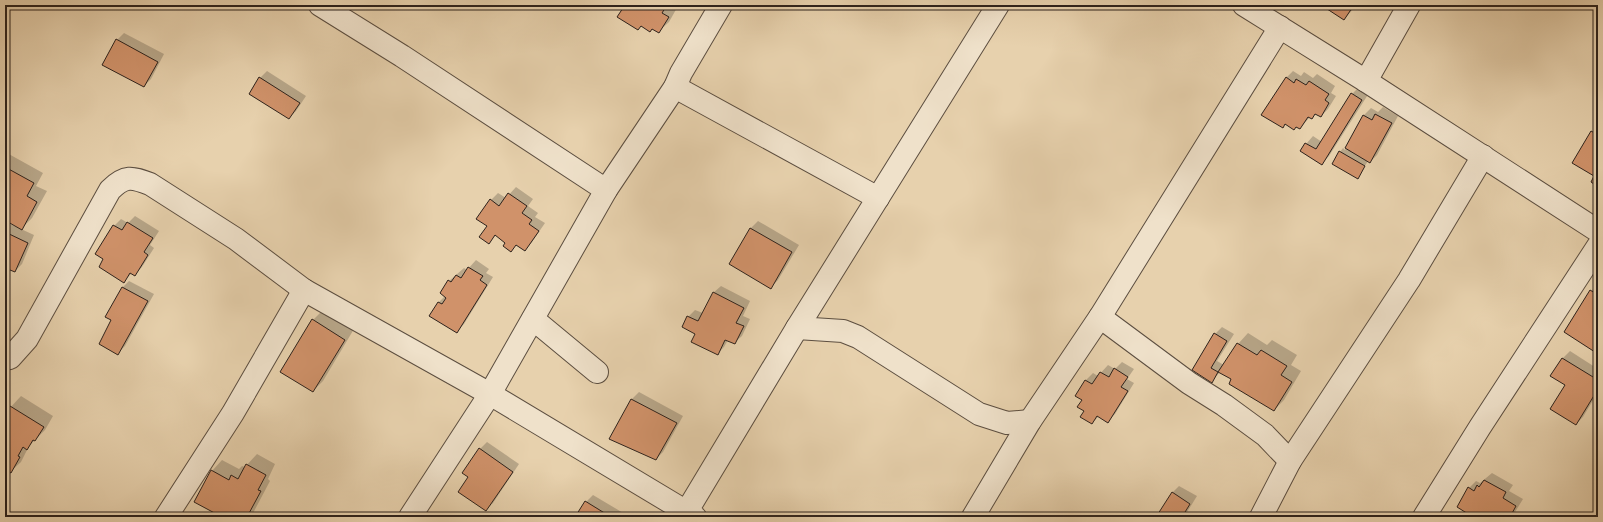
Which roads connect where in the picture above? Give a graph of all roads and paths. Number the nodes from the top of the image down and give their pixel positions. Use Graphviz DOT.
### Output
graph roads {
  1 [pos="320,5"];
  2 [pos="721,5"];
  3 [pos="998,5"];
  4 [pos="1244,5"];
  5 [pos="1409,5"];
  6 [pos="1280,27"];
  7 [pos="1366,81"];
  8 [pos="675,87"];
  9 [pos="1483,156"];
  10 [pos="606,190"];
  11 [pos="878,198"];
  12 [pos="1598,231"];
  13 [pos="1598,246"];
  14 [pos="304,290"];
  15 [pos="1100,317"];
  16 [pos="533,319"];
  17 [pos="797,328"];
  18 [pos="7,361"];
  19 [pos="597,372"];
  20 [pos="490,394"];
  21 [pos="1030,421"];
  22 [pos="1290,461"];
  23 [pos="691,514"];
  24 [pos="166,517"];
  25 [pos="410,517"];
  26 [pos="973,517"];
  27 [pos="1260,517"];
  28 [pos="1424,517"];
  1 -- 10 [label="street"];
  2 -- 8 [label="street"];
  3 -- 11 [label="street"];
  4 -- 6 [label="street"];
  5 -- 7 [label="street"];
  6 -- 7 [label="street"];
  6 -- 15 [label="street"];
  7 -- 9 [label="street"];
  8 -- 10 [label="street"];
  8 -- 11 [label="street"];
  9 -- 12 [label="street"];
  9 -- 22 [label="street"];
  10 -- 16 [label="street"];
  11 -- 17 [label="street"];
  13 -- 28 [label="street"];
  14 -- 18 [label="street"];
  14 -- 20 [label="street"];
  14 -- 24 [label="street"];
  15 -- 21 [label="street"];
  15 -- 22 [label="street"];
  16 -- 19 [label="street"];
  16 -- 20 [label="street"];
  17 -- 21 [label="street"];
  17 -- 23 [label="street"];
  20 -- 23 [label="street"];
  20 -- 25 [label="street"];
  21 -- 26 [label="street"];
  22 -- 27 [label="street"];
}
